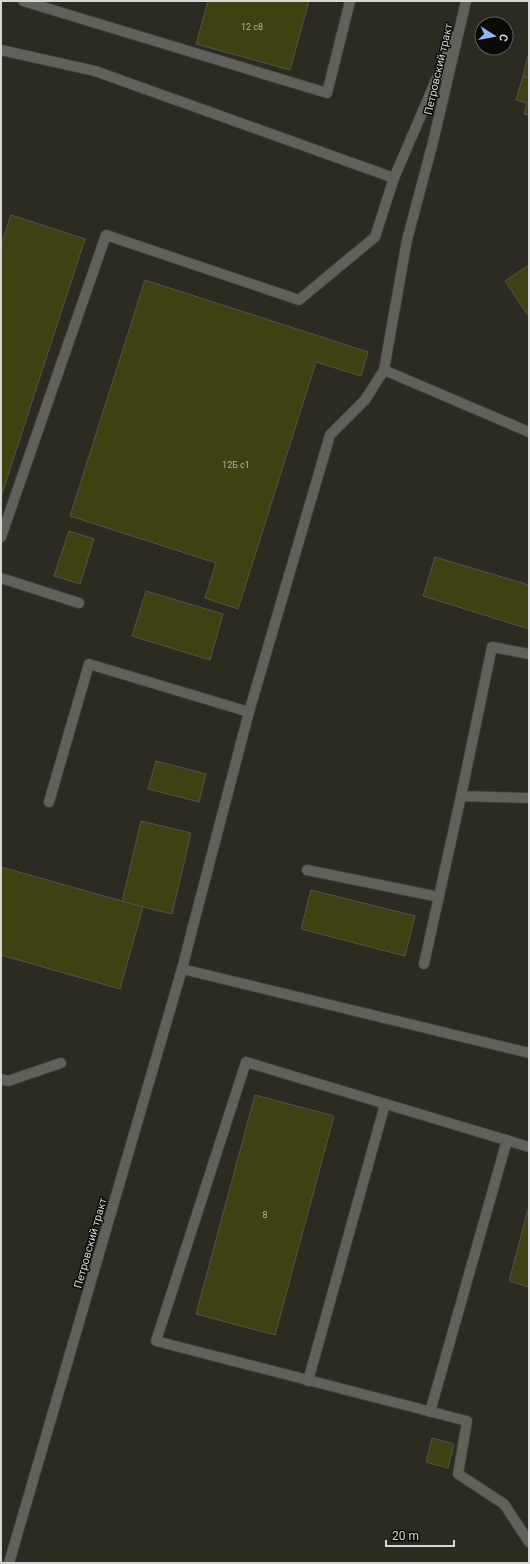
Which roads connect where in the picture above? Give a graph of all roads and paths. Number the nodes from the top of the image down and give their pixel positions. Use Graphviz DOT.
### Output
graph roads {
  1 [pos="24,1"];
  2 [pos="350,1"];
  3 [pos="466,1"];
  4 [pos="461,23"];
  5 [pos="1,50"];
  6 [pos="394,178"];
  7 [pos="384,370"];
  8 [pos="529,432"];
  9 [pos="1,537"];
  10 [pos="1,578"];
  11 [pos="79,603"];
  12 [pos="529,654"];
  13 [pos="249,712"];
  14 [pos="461,796"];
  15 [pos="529,798"];
  16 [pos="49,802"];
  17 [pos="307,870"];
  18 [pos="439,897"];
  19 [pos="424,964"];
  20 [pos="182,969"];
  21 [pos="529,1053"];
  22 [pos="61,1063"];
  23 [pos="1,1079"];
  24 [pos="385,1104"];
  25 [pos="507,1140"];
  26 [pos="529,1147"];
  27 [pos="308,1381"];
  28 [pos="430,1412"];
  29 [pos="529,1542"];
  30 [pos="9,1563"];
  1 -- 2 [label="street"];
  3 -- 4 [label="street, Петровский тракт"];
  4 -- 6 [label="street"];
  4 -- 7 [label="street, Петровский тракт"];
  5 -- 6 [label="street"];
  6 -- 9 [label="street"];
  7 -- 8 [label="street"];
  7 -- 13 [label="street, Петровский тракт"];
  10 -- 11 [label="street"];
  12 -- 14 [label="street"];
  13 -- 16 [label="street"];
  13 -- 20 [label="street, Петровский тракт"];
  14 -- 15 [label="street"];
  14 -- 18 [label="street"];
  17 -- 18 [label="street"];
  18 -- 19 [label="street"];
  20 -- 21 [label="street"];
  20 -- 30 [label="street, Петровский тракт"];
  22 -- 23 [label="street"];
  24 -- 25 [label="street"];
  24 -- 27 [label="street"];
  24 -- 27 [label="street"];
  25 -- 26 [label="street"];
  25 -- 28 [label="street"];
  27 -- 28 [label="street"];
  28 -- 29 [label="street"];
}
